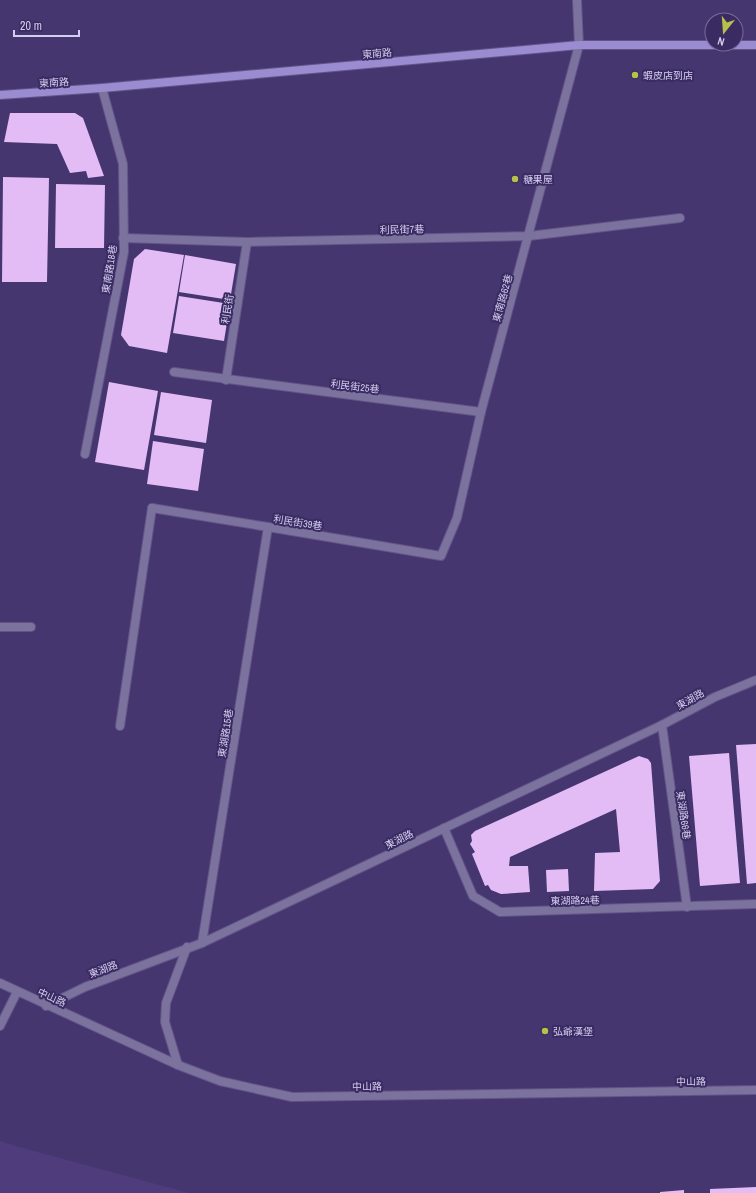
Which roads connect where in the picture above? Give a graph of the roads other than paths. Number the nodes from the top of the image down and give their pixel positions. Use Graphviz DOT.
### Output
graph roads {
  1 [pos="577,0"];
  2 [pos="580,45"];
  3 [pos="756,45"];
  4 [pos="102,88"];
  5 [pos="0,96"];
  6 [pos="680,218"];
  7 [pos="529,236"];
  8 [pos="123,238"];
  9 [pos="247,242"];
  10 [pos="174,372"];
  11 [pos="226,380"];
  12 [pos="481,412"];
  13 [pos="85,454"];
  14 [pos="268,527"];
  15 [pos="441,556"];
  16 [pos="0,627"];
  17 [pos="31,627"];
  18 [pos="756,680"];
  19 [pos="662,725"];
  20 [pos="120,726"];
  21 [pos="444,828"];
  22 [pos="756,904"];
  23 [pos="687,907"];
  24 [pos="202,942"];
  25 [pos="187,947"];
  26 [pos="0,983"];
  27 [pos="17,992"];
  28 [pos="46,1006"];
  29 [pos="0,1026"];
  30 [pos="178,1065"];
  31 [pos="756,1090"];
  1 -- 2 [label="street, 東南路62巷"];
  2 -- 3 [label="street, 東南路"];
  2 -- 4 [label="street, 東南路"];
  2 -- 7 [label="street, 東南路62巷"];
  4 -- 5 [label="street, 東南路"];
  4 -- 8 [label="street, 東南路18巷"];
  6 -- 7 [label="street, 利民街7巷"];
  7 -- 9 [label="street, 利民街7巷"];
  7 -- 12 [label="street, 東南路62巷"];
  8 -- 9 [label="street, 利民街7巷"];
  8 -- 13 [label="street, 東南路18巷"];
  9 -- 11 [label="street, 利民街"];
  10 -- 11 [label="street, 利民街25巷"];
  11 -- 12 [label="street, 利民街25巷"];
  12 -- 15 [label="street, 東南路62巷"];
  14 -- 15 [label="street, 利民街39巷"];
  14 -- 20 [label="street, 利民街39巷"];
  14 -- 24 [label="street, 東湖路15巷"];
  16 -- 17 [label="street"];
  18 -- 19 [label="street, 東湖路"];
  19 -- 21 [label="street, 東湖路"];
  19 -- 23 [label="street, 東湖路66巷"];
  21 -- 23 [label="street, 東湖路24巷"];
  21 -- 24 [label="street, 東湖路"];
  22 -- 23 [label="street, 東湖路24巷"];
  24 -- 25 [label="street, 東湖路"];
  25 -- 28 [label="street, 東湖路"];
  25 -- 30 [label="street"];
  26 -- 27 [label="street, 中山路"];
  27 -- 28 [label="street, 中山路"];
  27 -- 29 [label="street"];
  28 -- 30 [label="street, 中山路"];
  30 -- 31 [label="street, 中山路"];
}
